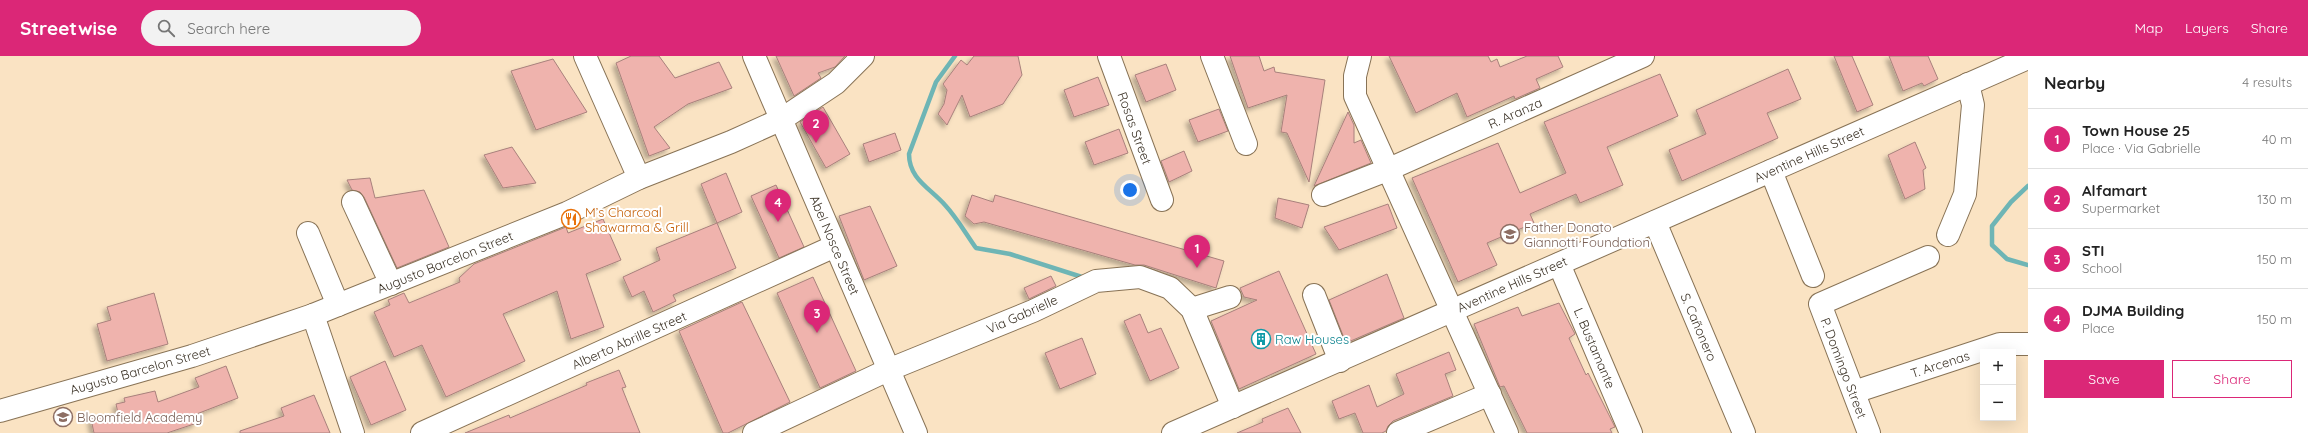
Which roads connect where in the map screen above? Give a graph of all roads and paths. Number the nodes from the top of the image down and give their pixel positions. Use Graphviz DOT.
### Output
graph roads {
  1 [pos="585,56"];
  2 [pos="754,56"];
  3 [pos="863,56"];
  4 [pos="1109,56"];
  5 [pos="1212,56"];
  6 [pos="1360,56"];
  7 [pos="1643,56"];
  8 [pos="2028,58"];
  9 [pos="1968,84"];
  10 [pos="782,119"];
  11 [pos="1246,144"];
  12 [pos="1387,170"];
  13 [pos="1771,171"];
  14 [pos="638,178"];
  15 [pos="1323,195"];
  16 [pos="1162,200"];
  17 [pos="353,202"];
  18 [pos="1655,222"];
  19 [pos="308,233"];
  20 [pos="1948,235"];
  21 [pos="835,246"];
  22 [pos="1928,257"];
  23 [pos="1559,264"];
  24 [pos="1813,276"];
  25 [pos="391,284"];
  26 [pos="1314,295"];
  27 [pos="1230,297"];
  28 [pos="338,305"];
  29 [pos="1192,310"];
  30 [pos="1452,311"];
  31 [pos="313,315"];
  32 [pos="2028,344"];
  33 [pos="1340,361"];
  34 [pos="888,370"];
  35 [pos="1854,392"];
  36 [pos="1490,394"];
  37 [pos="1233,407"];
  38 [pos="0,411"];
  39 [pos="353,433"];
  40 [pos="422,433"];
  41 [pos="754,433"];
  42 [pos="916,433"];
  43 [pos="1172,433"];
  44 [pos="1398,433"];
  45 [pos="1508,433"];
  46 [pos="1631,433"];
  47 [pos="1744,433"];
  48 [pos="1869,433"];
  1 -- 14 [label="street"];
  2 -- 10 [label="street, Abel Nosce Street"];
  3 -- 10 [label="street, Augusto Barcelon Street"];
  4 -- 16 [label="street, Rosas Street"];
  5 -- 11 [label="street"];
  6 -- 12 [label="street"];
  7 -- 12 [label="street, R. Aranza"];
  8 -- 9 [label="street, Aventine Hills Street"];
  9 -- 13 [label="street, Aventine Hills Street"];
  9 -- 20 [label="street"];
  10 -- 14 [label="street, Augusto Barcelon Street"];
  10 -- 21 [label="street, Abel Nosce Street"];
  12 -- 15 [label="street, R. Aranza"];
  12 -- 30 [label="street"];
  13 -- 18 [label="street, Aventine Hills Street"];
  13 -- 24 [label="street"];
  14 -- 25 [label="street, Augusto Barcelon Street"];
  17 -- 25 [label="street"];
  18 -- 23 [label="street, Aventine Hills Street"];
  18 -- 47 [label="street, S. Cañonero"];
  19 -- 28 [label="street"];
  21 -- 34 [label="street, Abel Nosce Street"];
  21 -- 40 [label="street, Alberto Abrille Street"];
  22 -- 35 [label="street, P. Domingo Street"];
  23 -- 30 [label="street, Aventine Hills Street"];
  23 -- 46 [label="street, L. Bustamante"];
  25 -- 28 [label="street, Augusto Barcelon Street"];
  26 -- 33 [label="street"];
  27 -- 29 [label="street"];
  28 -- 31 [label="street, Augusto Barcelon Street"];
  29 -- 34 [label="street, Via Gabrielle"];
  29 -- 37 [label="street, Via Gabrielle"];
  30 -- 33 [label="street, Aventine Hills Street"];
  30 -- 36 [label="street"];
  31 -- 38 [label="street, Augusto Barcelon Street"];
  31 -- 39 [label="street"];
  32 -- 35 [label="street, T. Arcenas"];
  33 -- 37 [label="street, Aventine Hills Street"];
  34 -- 41 [label="street, Via Gabrielle"];
  34 -- 42 [label="street, Abel Nosce Street"];
  35 -- 48 [label="street, P. Domingo Street"];
  36 -- 44 [label="street"];
  36 -- 45 [label="street"];
  37 -- 43 [label="street, Aventine Hills Street"];
}
